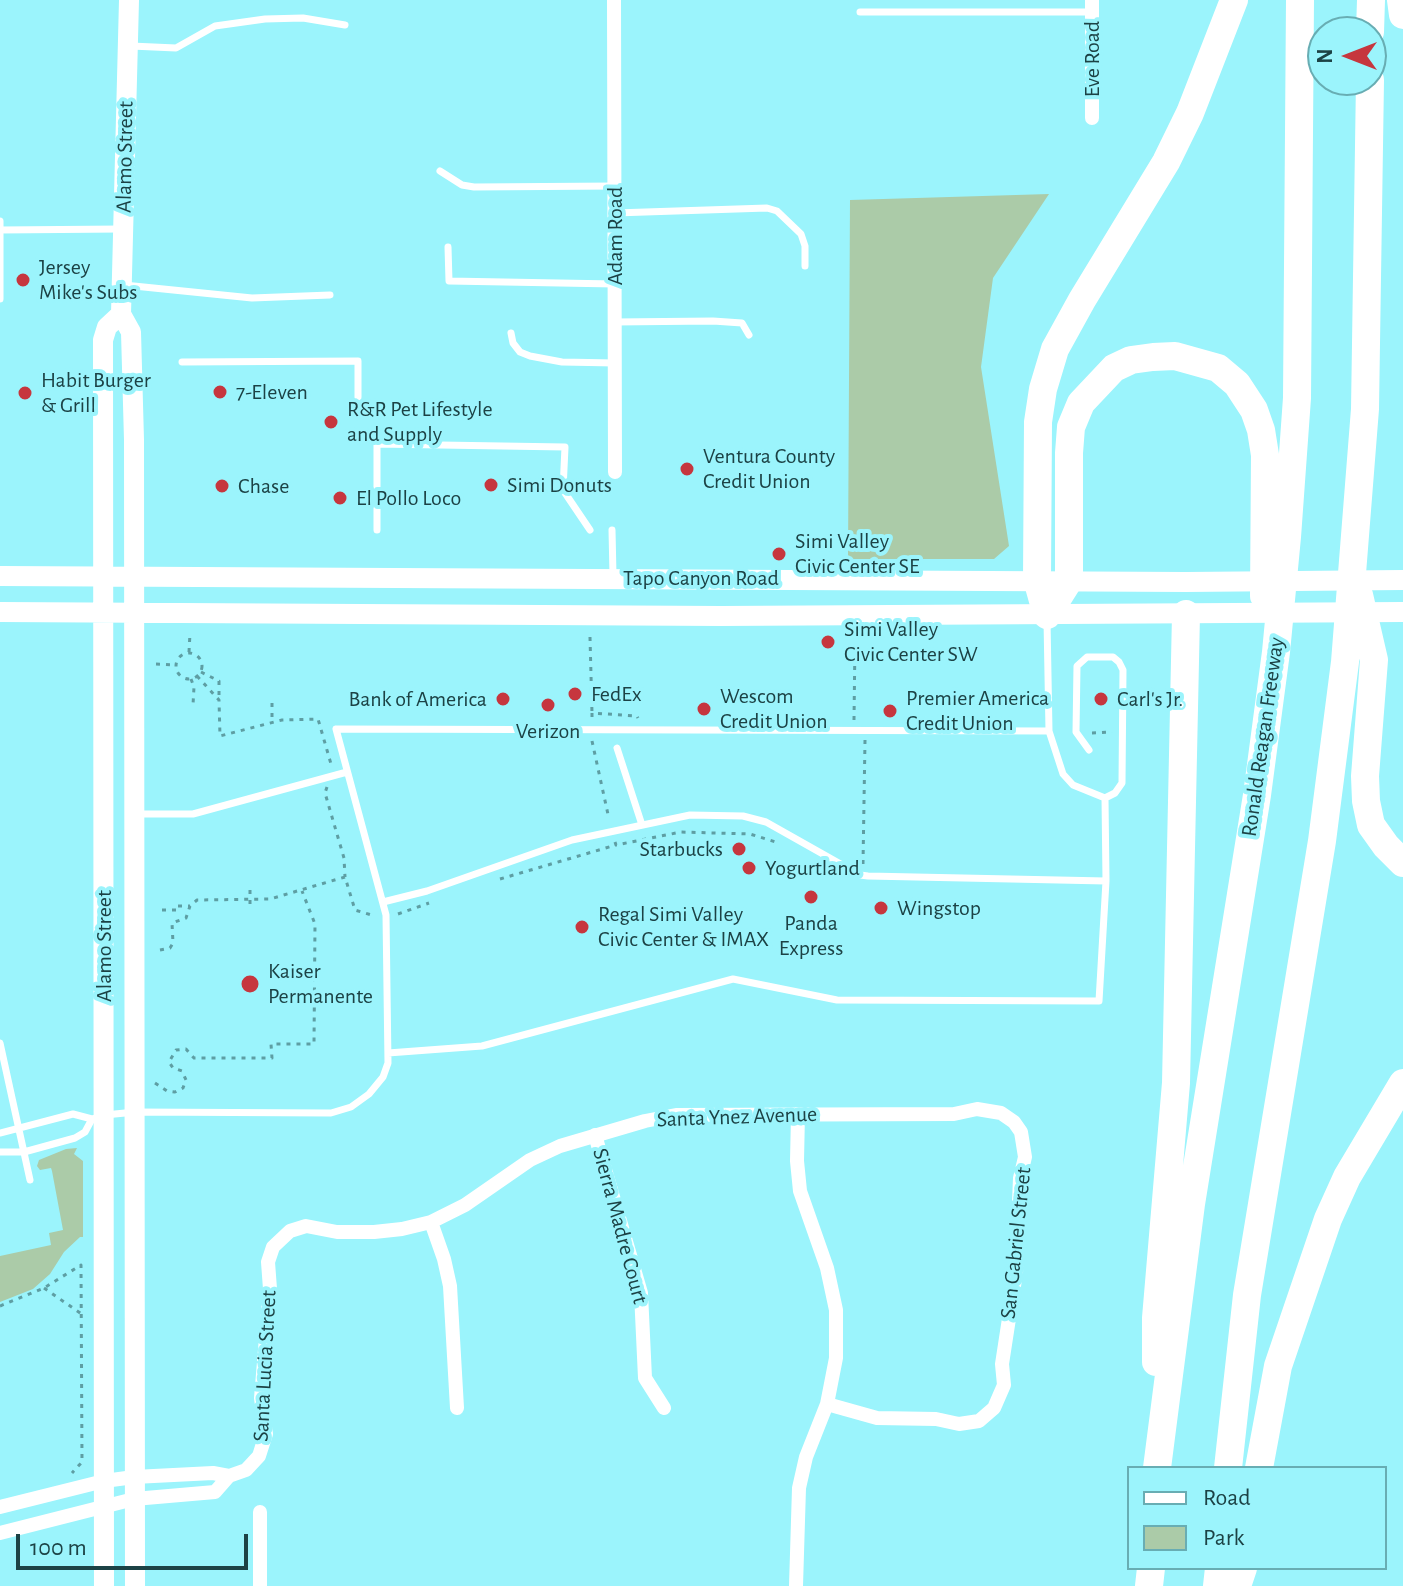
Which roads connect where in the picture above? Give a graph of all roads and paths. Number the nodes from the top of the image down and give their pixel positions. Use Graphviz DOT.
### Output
graph roads {
  1 [pos="129,0"];
  2 [pos="614,0"];
  3 [pos="1234,0"];
  4 [pos="1300,0"];
  5 [pos="1401,0"];
  6 [pos="1092,6"];
  7 [pos="860,12"];
  8 [pos="1403,15"];
  9 [pos="345,25"];
  10 [pos="128,46"];
  11 [pos="1370,96"];
  12 [pos="1092,118"];
  13 [pos="440,171"];
  14 [pos="615,186"];
  15 [pos="615,213"];
  16 [pos="0,221"];
  17 [pos="123,229"];
  18 [pos="0,230"];
  19 [pos="448,247"];
  20 [pos="805,266"];
  21 [pos="122,284"];
  22 [pos="615,284"];
  23 [pos="330,295"];
  24 [pos="0,299"];
  25 [pos="121,314"];
  26 [pos="615,322"];
  27 [pos="511,333"];
  28 [pos="749,335"];
  29 [pos="182,362"];
  30 [pos="615,363"];
  31 [pos="358,397"];
  32 [pos="615,472"];
  33 [pos="377,530"];
  34 [pos="590,530"];
  35 [pos="612,530"];
  36 [pos="1276,536"];
  37 [pos="1354,570"];
  38 [pos="0,576"];
  39 [pos="103,578"];
  40 [pos="133,578"];
  41 [pos="613,578"];
  42 [pos="1037,579"];
  43 [pos="1069,580"];
  44 [pos="1403,580"];
  45 [pos="0,612"];
  46 [pos="104,612"];
  47 [pos="133,612"];
  48 [pos="1403,612"];
  49 [pos="1186,614"];
  50 [pos="1047,615"];
  51 [pos="190,633"];
  52 [pos="590,637"];
  53 [pos="855,641"];
  54 [pos="189,652"];
  55 [pos="156,664"];
  56 [pos="176,665"];
  57 [pos="201,672"];
  58 [pos="197,676"];
  59 [pos="191,679"];
  60 [pos="219,700"];
  61 [pos="272,703"];
  62 [pos="193,705"];
  63 [pos="592,713"];
  64 [pos="1076,719"];
  65 [pos="639,720"];
  66 [pos="272,723"];
  67 [pos="1113,726"];
  68 [pos="592,729"];
  69 [pos="865,730"];
  70 [pos="1049,731"];
  71 [pos="617,748"];
  72 [pos="1089,750"];
  73 [pos="347,772"];
  74 [pos="329,778"];
  75 [pos="1105,798"];
  76 [pos="134,814"];
  77 [pos="642,825"];
  78 [pos="612,831"];
  79 [pos="782,845"];
  80 [pos="1403,863"];
  81 [pos="860,875"];
  82 [pos="345,877"];
  83 [pos="1106,881"];
  84 [pos="250,887"];
  85 [pos="302,891"];
  86 [pos="383,902"];
  87 [pos="250,904"];
  88 [pos="190,906"];
  89 [pos="162,910"];
  90 [pos="0,1043"];
  91 [pos="388,1053"];
  92 [pos="155,1083"];
  93 [pos="1403,1083"];
  94 [pos="135,1112"];
  95 [pos="798,1114"];
  96 [pos="941,1114"];
  97 [pos="98,1117"];
  98 [pos="20,1127"];
  99 [pos="0,1133"];
  100 [pos="595,1135"];
  101 [pos="0,1152"];
  102 [pos="24,1152"];
  103 [pos="30,1180"];
  104 [pos="431,1222"];
  105 [pos="277,1242"];
  106 [pos="44,1288"];
  107 [pos="0,1306"];
  108 [pos="83,1315"];
  109 [pos="827,1404"];
  110 [pos="457,1408"];
  111 [pos="664,1408"];
  112 [pos="1158,1464"];
  113 [pos="1228,1466"];
  114 [pos="1259,1466"];
  115 [pos="71,1474"];
  116 [pos="229,1476"];
  117 [pos="134,1477"];
  118 [pos="104,1481"];
  119 [pos="134,1499"];
  120 [pos="103,1506"];
  121 [pos="0,1507"];
  122 [pos="260,1512"];
  123 [pos="0,1533"];
  124 [pos="104,1586"];
  125 [pos="135,1586"];
  126 [pos="260,1586"];
  127 [pos="796,1586"];
  1 -- 10 [label="main road, Alamo Street"];
  2 -- 14 [label="street, Adam Road"];
  3 -- 42 [label="highway"];
  4 -- 36 [label="highway"];
  5 -- 8 [label="highway"];
  6 -- 7 [label="lane"];
  6 -- 12 [label="street, Eve Road"];
  9 -- 10 [label="lane"];
  10 -- 17 [label="main road, Alamo Street"];
  11 -- 37 [label="highway"];
  13 -- 14 [label="lane"];
  14 -- 15 [label="street, Adam Road"];
  15 -- 20 [label="lane"];
  15 -- 22 [label="street, Adam Road"];
  16 -- 18 [label="lane"];
  17 -- 18 [label="lane"];
  17 -- 21 [label="main road, Alamo Street"];
  18 -- 24 [label="lane"];
  19 -- 22 [label="lane"];
  21 -- 23 [label="lane"];
  21 -- 25 [label="main road, Alamo Street"];
  22 -- 26 [label="street, Adam Road"];
  25 -- 39 [label="main road, Alamo Street"];
  25 -- 40 [label="main road, Alamo Street"];
  26 -- 28 [label="lane"];
  26 -- 30 [label="street, Adam Road"];
  27 -- 30 [label="lane"];
  29 -- 31 [label="lane"];
  30 -- 32 [label="street, Adam Road"];
  33 -- 34 [label="lane"];
  35 -- 41 [label="lane"];
  36 -- 43 [label="highway"];
  36 -- 112 [label="highway, Ronald Reagan Freeway"];
  37 -- 80 [label="highway"];
  37 -- 113 [label="highway"];
  38 -- 39 [label="main road, Tapo Canyon Road"];
  39 -- 40 [label="main road, Tapo Canyon Road"];
  39 -- 46 [label="main road, Alamo Street"];
  40 -- 41 [label="main road, Tapo Canyon Road"];
  40 -- 47 [label="main road, Alamo Street"];
  41 -- 42 [label="main road, Tapo Canyon Road"];
  42 -- 43 [label="main road, Tapo Canyon Road"];
  42 -- 50 [label="highway"];
  43 -- 44 [label="main road, Tapo Canyon Road"];
  43 -- 50 [label="highway"];
  45 -- 46 [label="main road, Tapo Canyon Road"];
  46 -- 47 [label="main road, Tapo Canyon Road"];
  46 -- 97 [label="main road, Alamo Street"];
  47 -- 50 [label="main road, Tapo Canyon Road"];
  47 -- 76 [label="main road, Alamo Street"];
  48 -- 49 [label="main road, Tapo Canyon Road"];
  49 -- 50 [label="main road, Tapo Canyon Road"];
  49 -- 112 [label="highway"];
  50 -- 70 [label="lane"];
  51 -- 54 [label="path"];
  52 -- 63 [label="path"];
  53 -- 69 [label="path"];
  54 -- 56 [label="path"];
  54 -- 57 [label="path"];
  55 -- 56 [label="path"];
  56 -- 59 [label="path"];
  57 -- 58 [label="path"];
  57 -- 60 [label="path"];
  58 -- 59 [label="path"];
  58 -- 60 [label="path"];
  59 -- 62 [label="path"];
  60 -- 66 [label="path"];
  61 -- 66 [label="path"];
  63 -- 65 [label="path"];
  63 -- 68 [label="path"];
  64 -- 67 [label="path"];
  64 -- 72 [label="lane"];
  64 -- 75 [label="lane"];
  66 -- 74 [label="path"];
  68 -- 69 [label="lane"];
  68 -- 73 [label="lane"];
  68 -- 78 [label="path"];
  69 -- 70 [label="lane"];
  69 -- 81 [label="path"];
  70 -- 75 [label="lane"];
  71 -- 77 [label="lane"];
  73 -- 74 [label="lane"];
  73 -- 86 [label="lane"];
  74 -- 76 [label="lane"];
  74 -- 82 [label="path"];
  75 -- 83 [label="lane"];
  76 -- 94 [label="main road, Alamo Street"];
  77 -- 78 [label="lane"];
  77 -- 81 [label="lane"];
  78 -- 79 [label="path"];
  78 -- 86 [label="lane"];
  81 -- 83 [label="lane"];
  83 -- 91 [label="lane"];
  84 -- 87 [label="path"];
  85 -- 92 [label="path"];
  86 -- 91 [label="lane"];
  88 -- 89 [label="path"];
  90 -- 98 [label="lane"];
  91 -- 94 [label="lane"];
  93 -- 114 [label="highway"];
  94 -- 97 [label="lane"];
  94 -- 117 [label="main road, Alamo Street"];
  95 -- 96 [label="street, Santa Ynez Avenue"];
  95 -- 100 [label="street, Santa Ynez Avenue"];
  95 -- 109 [label="street"];
  96 -- 109 [label="street, San Gabriel Street"];
  97 -- 98 [label="lane"];
  97 -- 102 [label="lane"];
  97 -- 118 [label="main road, Alamo Street"];
  98 -- 99 [label="lane"];
  98 -- 102 [label="lane"];
  100 -- 104 [label="street, Santa Ynez Avenue"];
  100 -- 111 [label="street, Sierra Madre Court"];
  101 -- 102 [label="lane"];
  102 -- 103 [label="lane"];
  104 -- 105 [label="street, Santa Ynez Avenue"];
  104 -- 110 [label="street"];
  105 -- 116 [label="street, Santa Lucia Street"];
  106 -- 107 [label="path"];
  106 -- 108 [label="path"];
  106 -- 108 [label="path"];
  108 -- 115 [label="path"];
  109 -- 127 [label="street"];
  116 -- 117 [label="street"];
  116 -- 119 [label="street, Santa Lucia Street"];
  117 -- 118 [label="street"];
  117 -- 119 [label="main road, Alamo Street"];
  118 -- 120 [label="main road, Alamo Street"];
  118 -- 121 [label="street"];
  119 -- 120 [label="street, Santa Lucia Street"];
  119 -- 125 [label="main road, Alamo Street"];
  120 -- 123 [label="street, Santa Lucia Street"];
  120 -- 124 [label="main road, Alamo Street"];
  122 -- 126 [label="street"];
}
